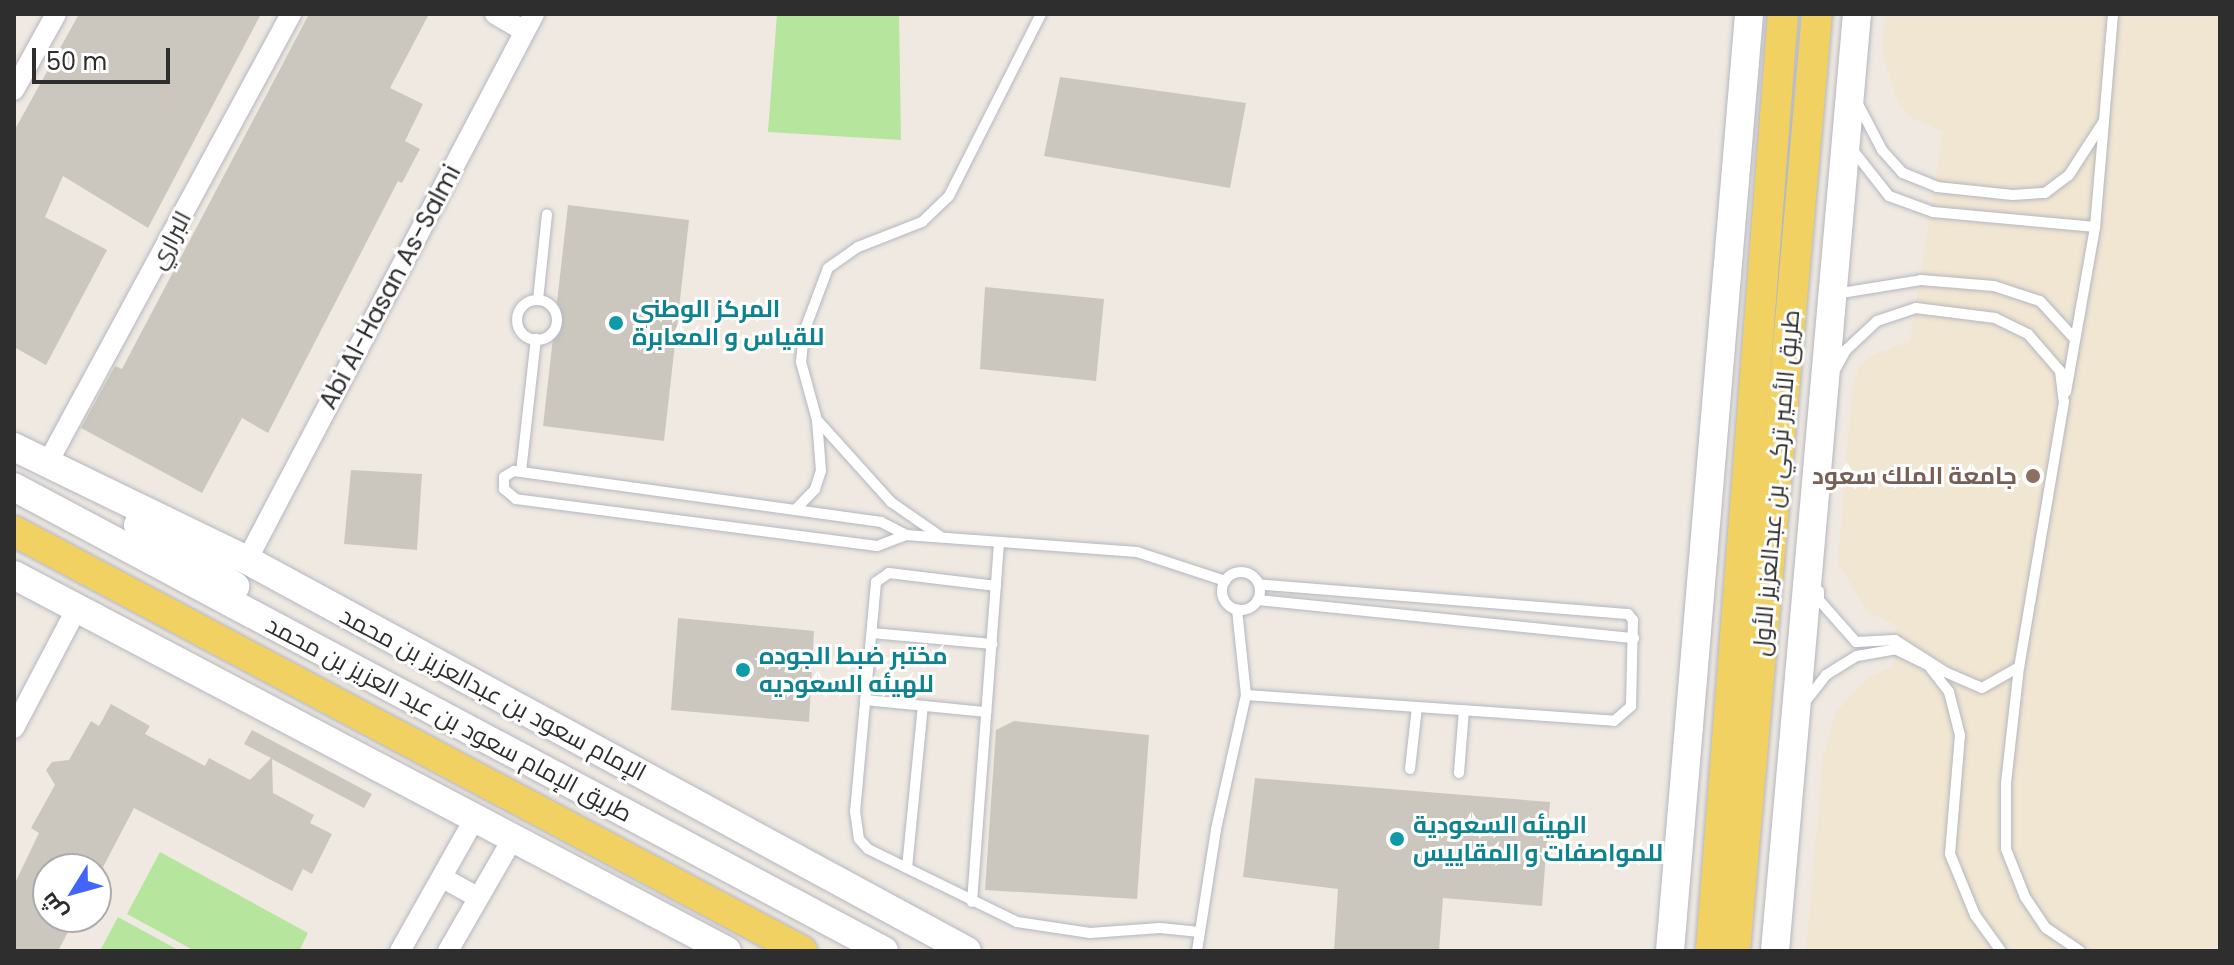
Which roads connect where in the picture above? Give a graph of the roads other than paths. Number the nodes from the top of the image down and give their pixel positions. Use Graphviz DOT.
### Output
graph roads {
  1 [pos="56,14"];
  2 [pos="291,14"];
  3 [pos="495,14"];
  4 [pos="1041,14"];
  5 [pos="1749,14"];
  6 [pos="1783,14"];
  7 [pos="1817,14"];
  8 [pos="1857,14"];
  9 [pos="2113,14"];
  10 [pos="529,22"];
  11 [pos="1851,85"];
  12 [pos="14,90"];
  13 [pos="2104,121"];
  14 [pos="1846,139"];
  15 [pos="547,214"];
  16 [pos="2095,227"];
  17 [pos="1833,294"];
  18 [pos="538,300"];
  19 [pos="536,339"];
  20 [pos="2075,339"];
  21 [pos="1826,388"];
  22 [pos="2064,402"];
  23 [pos="817,420"];
  24 [pos="14,447"];
  25 [pos="47,464"];
  26 [pos="521,472"];
  27 [pos="14,487"];
  28 [pos="795,510"];
  29 [pos="14,531"];
  30 [pos="906,535"];
  31 [pos="944,538"];
  32 [pos="999,542"];
  33 [pos="1813,549"];
  34 [pos="247,560"];
  35 [pos="14,575"];
  36 [pos="1225,581"];
  37 [pos="1259,584"];
  38 [pos="996,586"];
  39 [pos="1258,600"];
  40 [pos="77,608"];
  41 [pos="1237,609"];
  42 [pos="872,633"];
  43 [pos="1634,638"];
  44 [pos="992,644"];
  45 [pos="2019,667"];
  46 [pos="357,671"];
  47 [pos="1246,695"];
  48 [pos="865,700"];
  49 [pos="923,706"];
  50 [pos="1417,707"];
  51 [pos="1464,710"];
  52 [pos="986,712"];
  53 [pos="1795,726"];
  54 [pos="14,728"];
  55 [pos="1410,769"];
  56 [pos="1459,773"];
  57 [pos="476,816"];
  58 [pos="514,836"];
  59 [pos="907,868"];
  60 [pos="443,878"];
  61 [pos="477,897"];
  62 [pos="972,902"];
  63 [pos="1200,932"];
  64 [pos="1672,944"];
  65 [pos="1723,950"];
  66 [pos="400,951"];
  67 [pos="448,951"];
  68 [pos="727,951"];
  69 [pos="802,951"];
  70 [pos="884,951"];
  71 [pos="967,951"];
  72 [pos="1197,951"];
  73 [pos="1775,951"];
  74 [pos="2001,951"];
  75 [pos="2080,951"];
  1 -- 12 [label="street"];
  2 -- 25 [label="street, البراري"];
  3 -- 10 [label="street"];
  4 -- 23 [label="lane"];
  5 -- 64 [label="main road"];
  6 -- 65 [label="main road, طريق الأمير تركي بن عبدالعزيز الأول"];
  7 -- 65 [label="main road, طريق الأمير تركي بن عبدالعزيز الأول"];
  8 -- 11 [label="main road"];
  9 -- 13 [label="lane"];
  10 -- 34 [label="street, Abi Al-Hasan As-Salmi"];
  11 -- 13 [label="lane"];
  11 -- 14 [label="main road"];
  13 -- 16 [label="lane"];
  14 -- 16 [label="lane"];
  14 -- 17 [label="main road"];
  15 -- 18 [label="lane"];
  16 -- 20 [label="lane"];
  17 -- 20 [label="lane"];
  17 -- 21 [label="main road"];
  18 -- 19 [label="lane"];
  18 -- 19 [label="lane"];
  19 -- 26 [label="lane"];
  20 -- 22 [label="lane"];
  21 -- 22 [label="lane"];
  21 -- 33 [label="main road"];
  22 -- 45 [label="lane"];
  23 -- 28 [label="lane"];
  23 -- 31 [label="lane"];
  24 -- 25 [label="main road, الإمام سعود بن عبدالعزيز بن محمد"];
  25 -- 34 [label="main road, الإمام سعود بن عبدالعزيز بن محمد"];
  25 -- 46 [label="main road"];
  26 -- 28 [label="lane"];
  26 -- 30 [label="lane"];
  27 -- 46 [label="main road, طريق الإمام سعود بن عبد العزيز بن محمد"];
  28 -- 30 [label="lane"];
  29 -- 69 [label="main road, طريق الإمام سعود بن عبد العزيز بن محمد"];
  30 -- 31 [label="lane"];
  31 -- 32 [label="lane"];
  32 -- 36 [label="lane"];
  32 -- 38 [label="lane"];
  33 -- 45 [label="lane"];
  33 -- 53 [label="main road"];
  34 -- 71 [label="main road, الإمام سعود بن عبدالعزيز بن محمد"];
  35 -- 40 [label="main road"];
  36 -- 37 [label="lane"];
  36 -- 41 [label="lane"];
  37 -- 39 [label="lane"];
  37 -- 43 [label="lane"];
  38 -- 42 [label="lane"];
  38 -- 44 [label="lane"];
  39 -- 41 [label="lane"];
  39 -- 43 [label="lane"];
  40 -- 54 [label="street"];
  40 -- 57 [label="main road"];
  41 -- 47 [label="lane"];
  42 -- 44 [label="lane"];
  42 -- 48 [label="lane"];
  43 -- 51 [label="lane"];
  44 -- 52 [label="lane"];
  45 -- 75 [label="lane"];
  46 -- 70 [label="main road, طريق الإمام سعود بن عبد العزيز بن محمد"];
  47 -- 50 [label="lane"];
  47 -- 63 [label="lane"];
  48 -- 49 [label="lane"];
  48 -- 59 [label="lane"];
  49 -- 52 [label="lane"];
  49 -- 59 [label="lane"];
  50 -- 51 [label="lane"];
  50 -- 55 [label="lane"];
  51 -- 56 [label="lane"];
  52 -- 62 [label="lane"];
  53 -- 73 [label="main road"];
  53 -- 74 [label="lane"];
  57 -- 58 [label="main road"];
  57 -- 60 [label="street"];
  58 -- 61 [label="street"];
  58 -- 68 [label="main road"];
  59 -- 62 [label="lane"];
  60 -- 61 [label="street"];
  60 -- 66 [label="street"];
  61 -- 67 [label="street"];
  62 -- 63 [label="lane"];
  63 -- 72 [label="lane"];
}
